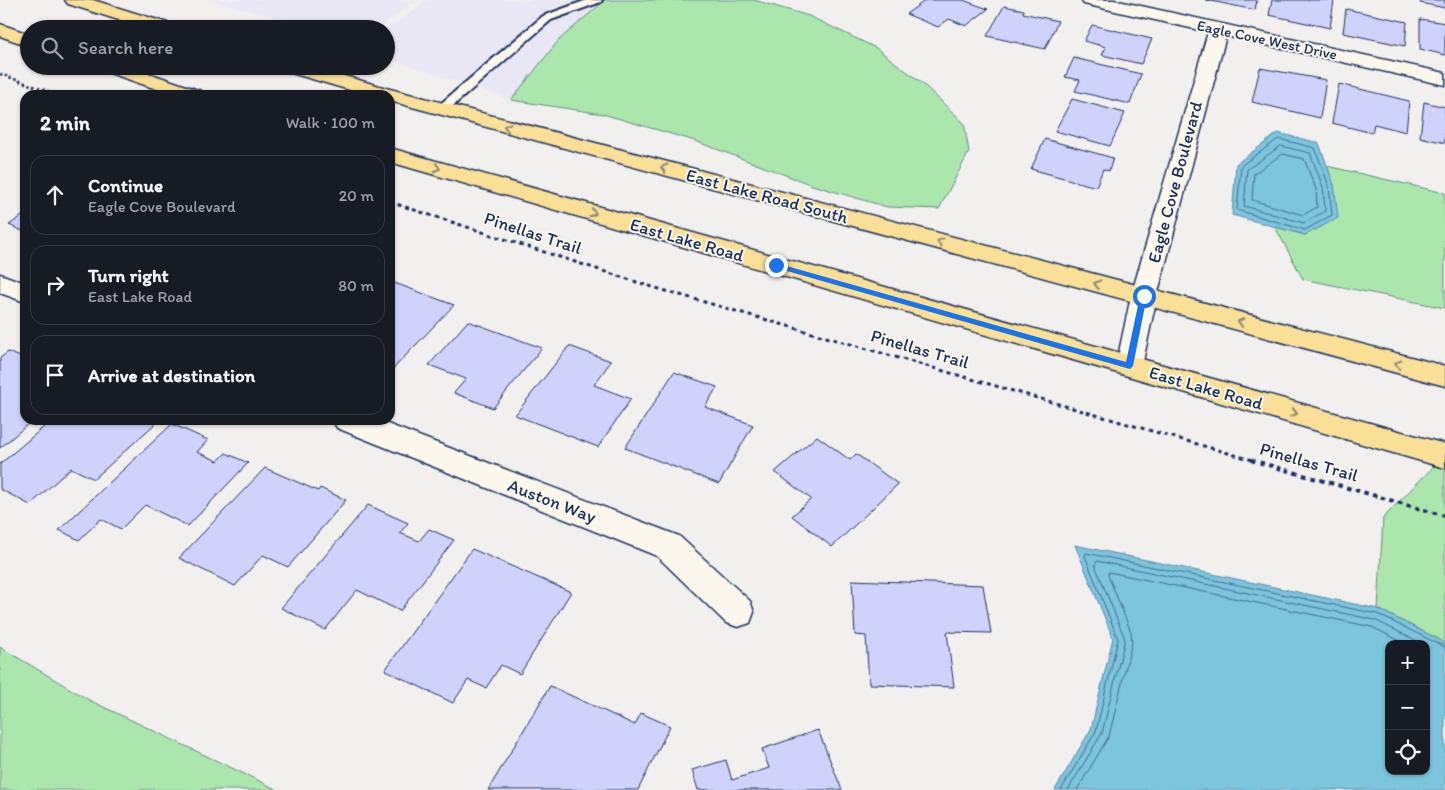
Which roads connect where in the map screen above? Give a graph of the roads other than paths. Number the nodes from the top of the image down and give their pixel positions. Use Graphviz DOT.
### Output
graph roads {
  1 [pos="74,0"];
  2 [pos="597,0"];
  3 [pos="1090,0"];
  4 [pos="138,20"];
  5 [pos="1218,29"];
  6 [pos="0,30"];
  7 [pos="20,37"];
  8 [pos="135,75"];
  9 [pos="319,75"];
  10 [pos="1445,79"];
  11 [pos="179,90"];
  12 [pos="372,90"];
  13 [pos="395,97"];
  14 [pos="442,109"];
  15 [pos="395,156"];
  16 [pos="0,283"];
  17 [pos="20,291"];
  18 [pos="1144,296"];
  19 [pos="1130,366"];
  20 [pos="1445,376"];
  21 [pos="360,425"];
  22 [pos="1445,456"];
  23 [pos="738,612"];
  1 -- 4 [label="main road"];
  2 -- 14 [label="lane"];
  3 -- 5 [label="street, Eagle Cove West Drive"];
  5 -- 10 [label="street, Eagle Cove West Drive"];
  5 -- 18 [label="street, Eagle Cove Boulevard"];
  6 -- 7 [label="main road"];
  8 -- 11 [label="main road"];
  9 -- 12 [label="main road, East Lake Road South"];
  13 -- 14 [label="main road, East Lake Road South"];
  18 -- 14 [label="main road, East Lake Road South, one-way"];
  15 -- 19 [label="main road, East Lake Road, one-way"];
  16 -- 17 [label="street"];
  18 -- 19 [label="street, Eagle Cove Boulevard"];
  20 -- 18 [label="main road, one-way"];
  19 -- 22 [label="main road, East Lake Road, one-way"];
  21 -- 23 [label="street, Auston Way"];
}
